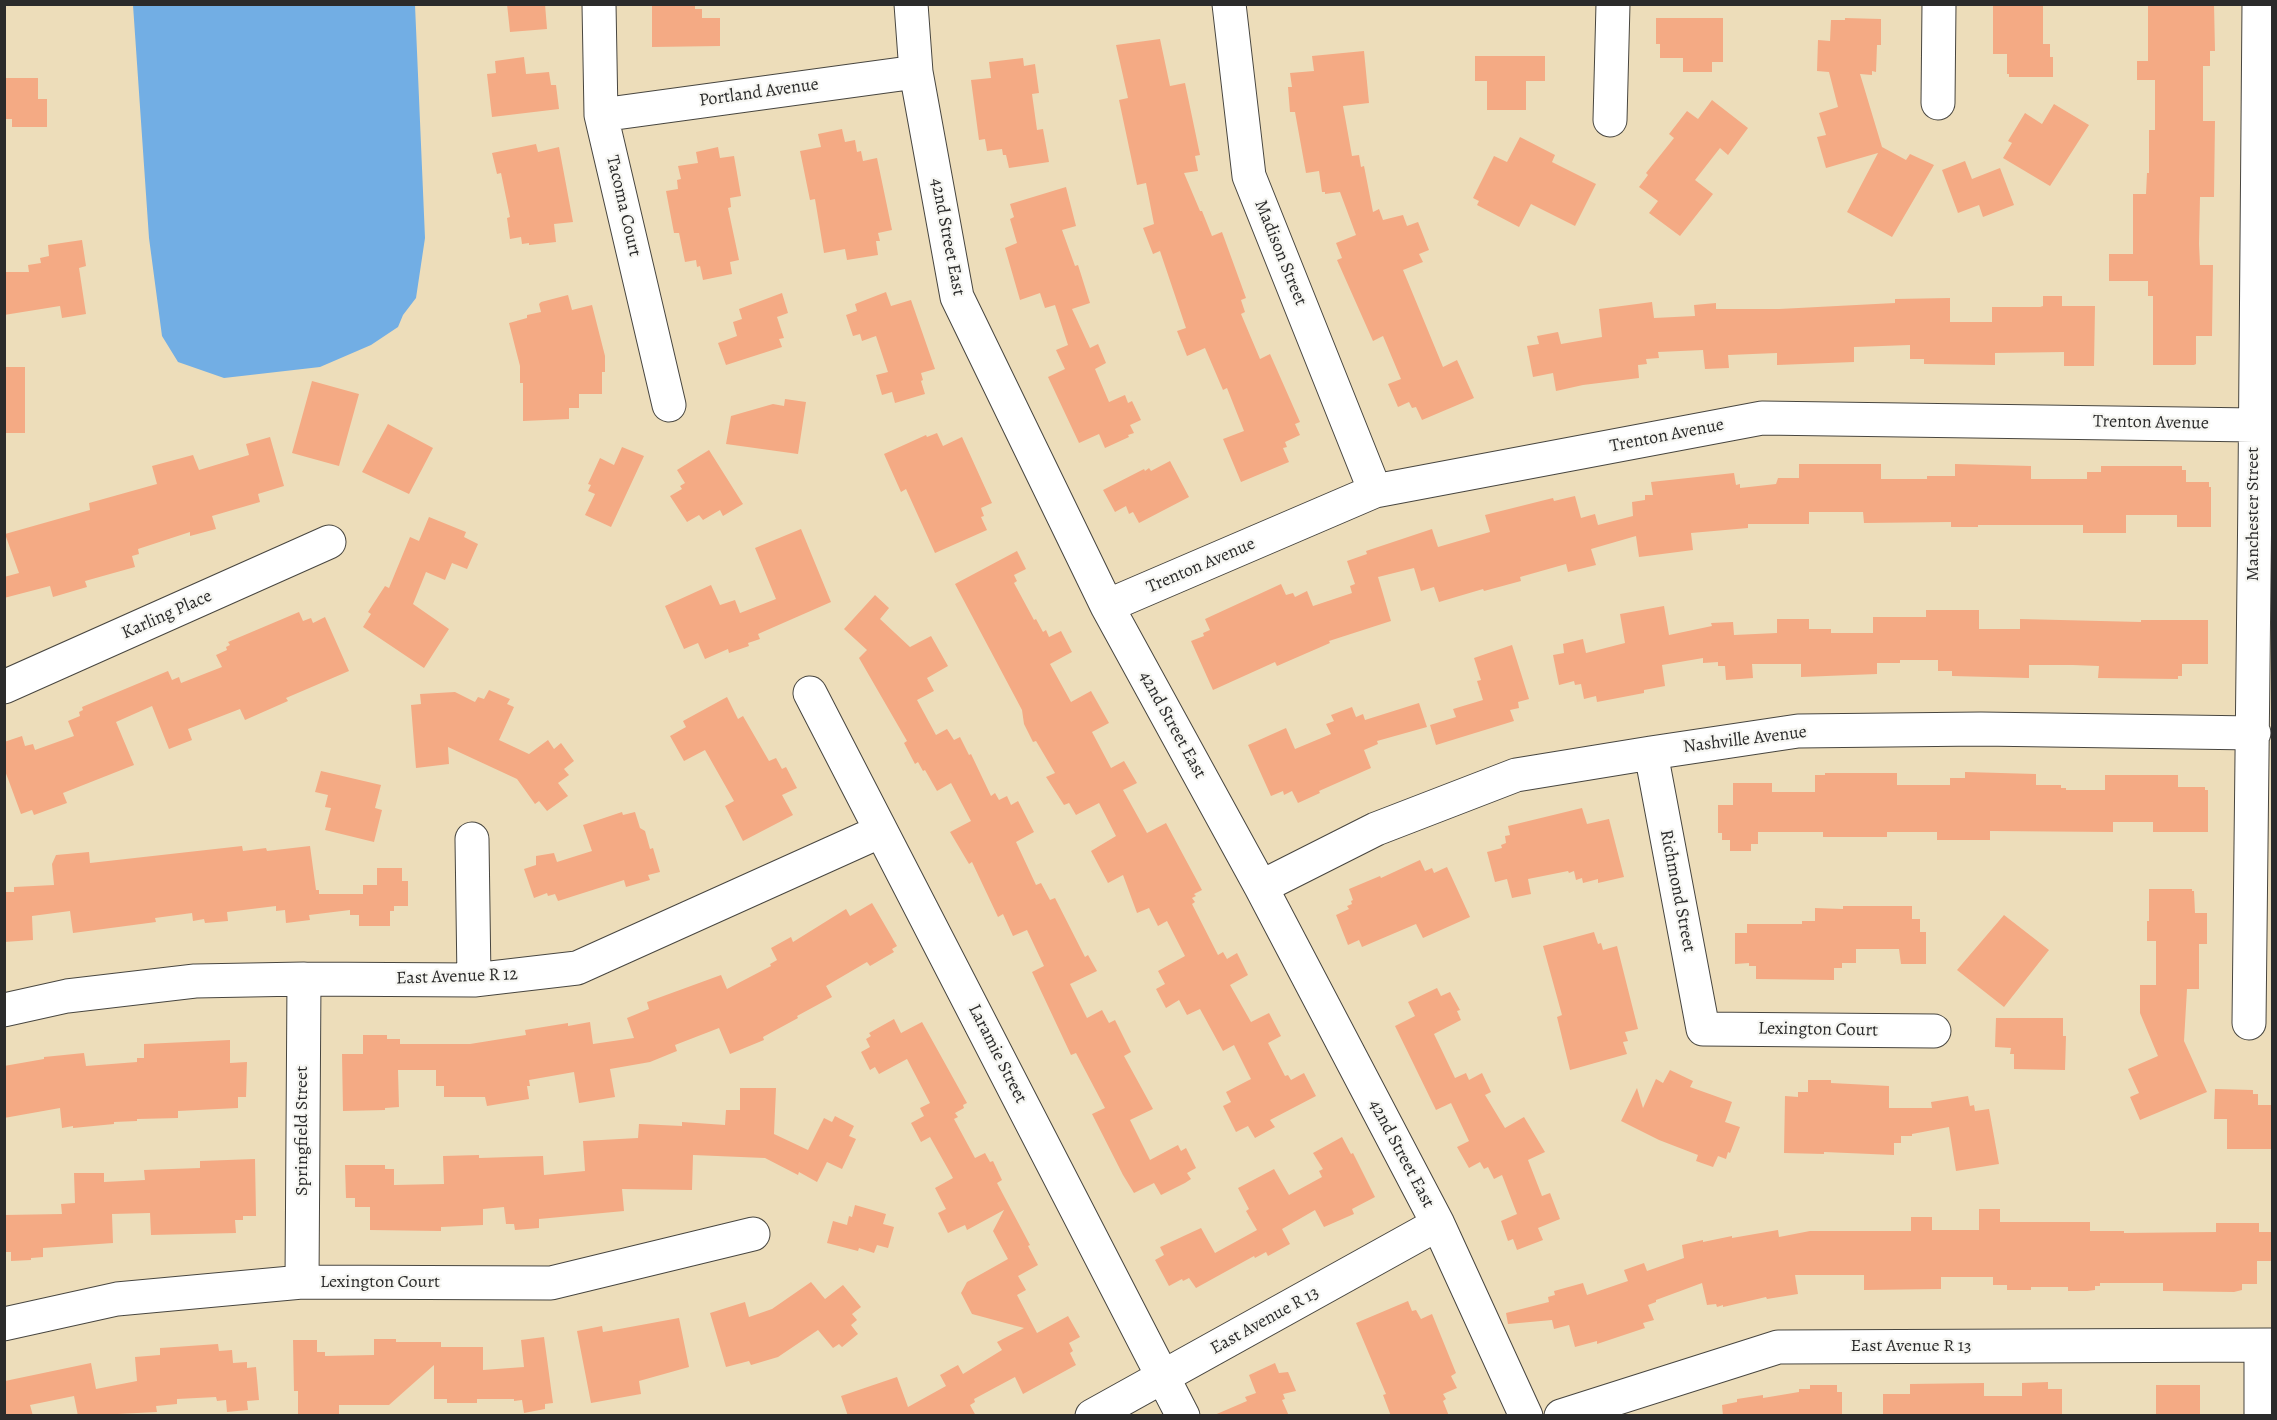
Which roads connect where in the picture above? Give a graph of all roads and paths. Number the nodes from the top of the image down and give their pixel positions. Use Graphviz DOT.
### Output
graph roads {
  1 [pos="599,4"];
  2 [pos="911,4"];
  3 [pos="1229,4"];
  4 [pos="1613,4"];
  5 [pos="1939,4"];
  6 [pos="2259,4"];
  7 [pos="916,72"];
  8 [pos="1938,103"];
  9 [pos="601,115"];
  10 [pos="1610,120"];
  11 [pos="669,405"];
  12 [pos="2254,425"];
  13 [pos="1375,491"];
  14 [pos="329,542"];
  15 [pos="1107,606"];
  16 [pos="4,687"];
  17 [pos="810,693"];
  18 [pos="2254,733"];
  19 [pos="1651,753"];
  20 [pos="881,831"];
  21 [pos="472,839"];
  22 [pos="1262,887"];
  23 [pos="304,979"];
  24 [pos="474,980"];
  25 [pos="4,1010"];
  26 [pos="2249,1023"];
  27 [pos="1703,1029"];
  28 [pos="1934,1031"];
  29 [pos="1438,1224"];
  30 [pos="753,1234"];
  31 [pos="302,1282"];
  32 [pos="4,1324"];
  33 [pos="2267,1345"];
  34 [pos="1164,1377"];
  35 [pos="1092,1416"];
  36 [pos="1183,1416"];
  37 [pos="1526,1416"];
  38 [pos="1561,1416"];
  39 [pos="2261,1416"];
  1 -- 9 [label="street, Tacoma Court"];
  2 -- 7 [label="street, 42nd Street East"];
  3 -- 13 [label="street, Madison Street"];
  4 -- 10 [label="street"];
  5 -- 8 [label="street"];
  6 -- 12 [label="street, Manchester Street"];
  7 -- 9 [label="street, Portland Avenue"];
  7 -- 15 [label="street, 42nd Street East"];
  9 -- 11 [label="street, Tacoma Court"];
  12 -- 13 [label="street, Trenton Avenue"];
  12 -- 18 [label="street, Manchester Street"];
  13 -- 15 [label="street, Trenton Avenue"];
  14 -- 16 [label="street, Karling Place"];
  15 -- 22 [label="street, 42nd Street East"];
  17 -- 20 [label="street, Laramie Street"];
  18 -- 19 [label="street, Nashville Avenue"];
  18 -- 26 [label="street, Manchester Street"];
  19 -- 22 [label="street, Nashville Avenue"];
  19 -- 27 [label="street, Richmond Street"];
  20 -- 24 [label="street, East Avenue R 12"];
  20 -- 34 [label="street, Laramie Street"];
  21 -- 24 [label="street"];
  22 -- 29 [label="street, 42nd Street East"];
  23 -- 24 [label="street, East Avenue R 12"];
  23 -- 25 [label="street, East Avenue R 12"];
  23 -- 31 [label="street, Springfield Street"];
  27 -- 28 [label="street, Lexington Court"];
  29 -- 34 [label="street, East Avenue R 13"];
  29 -- 37 [label="street, 42nd Street East"];
  30 -- 31 [label="street, Lexington Court"];
  31 -- 32 [label="street, Lexington Court"];
  33 -- 38 [label="street, East Avenue R 13"];
  33 -- 39 [label="street"];
  34 -- 35 [label="street, East Avenue R 13"];
  34 -- 36 [label="street, Laramie Street"];
}
